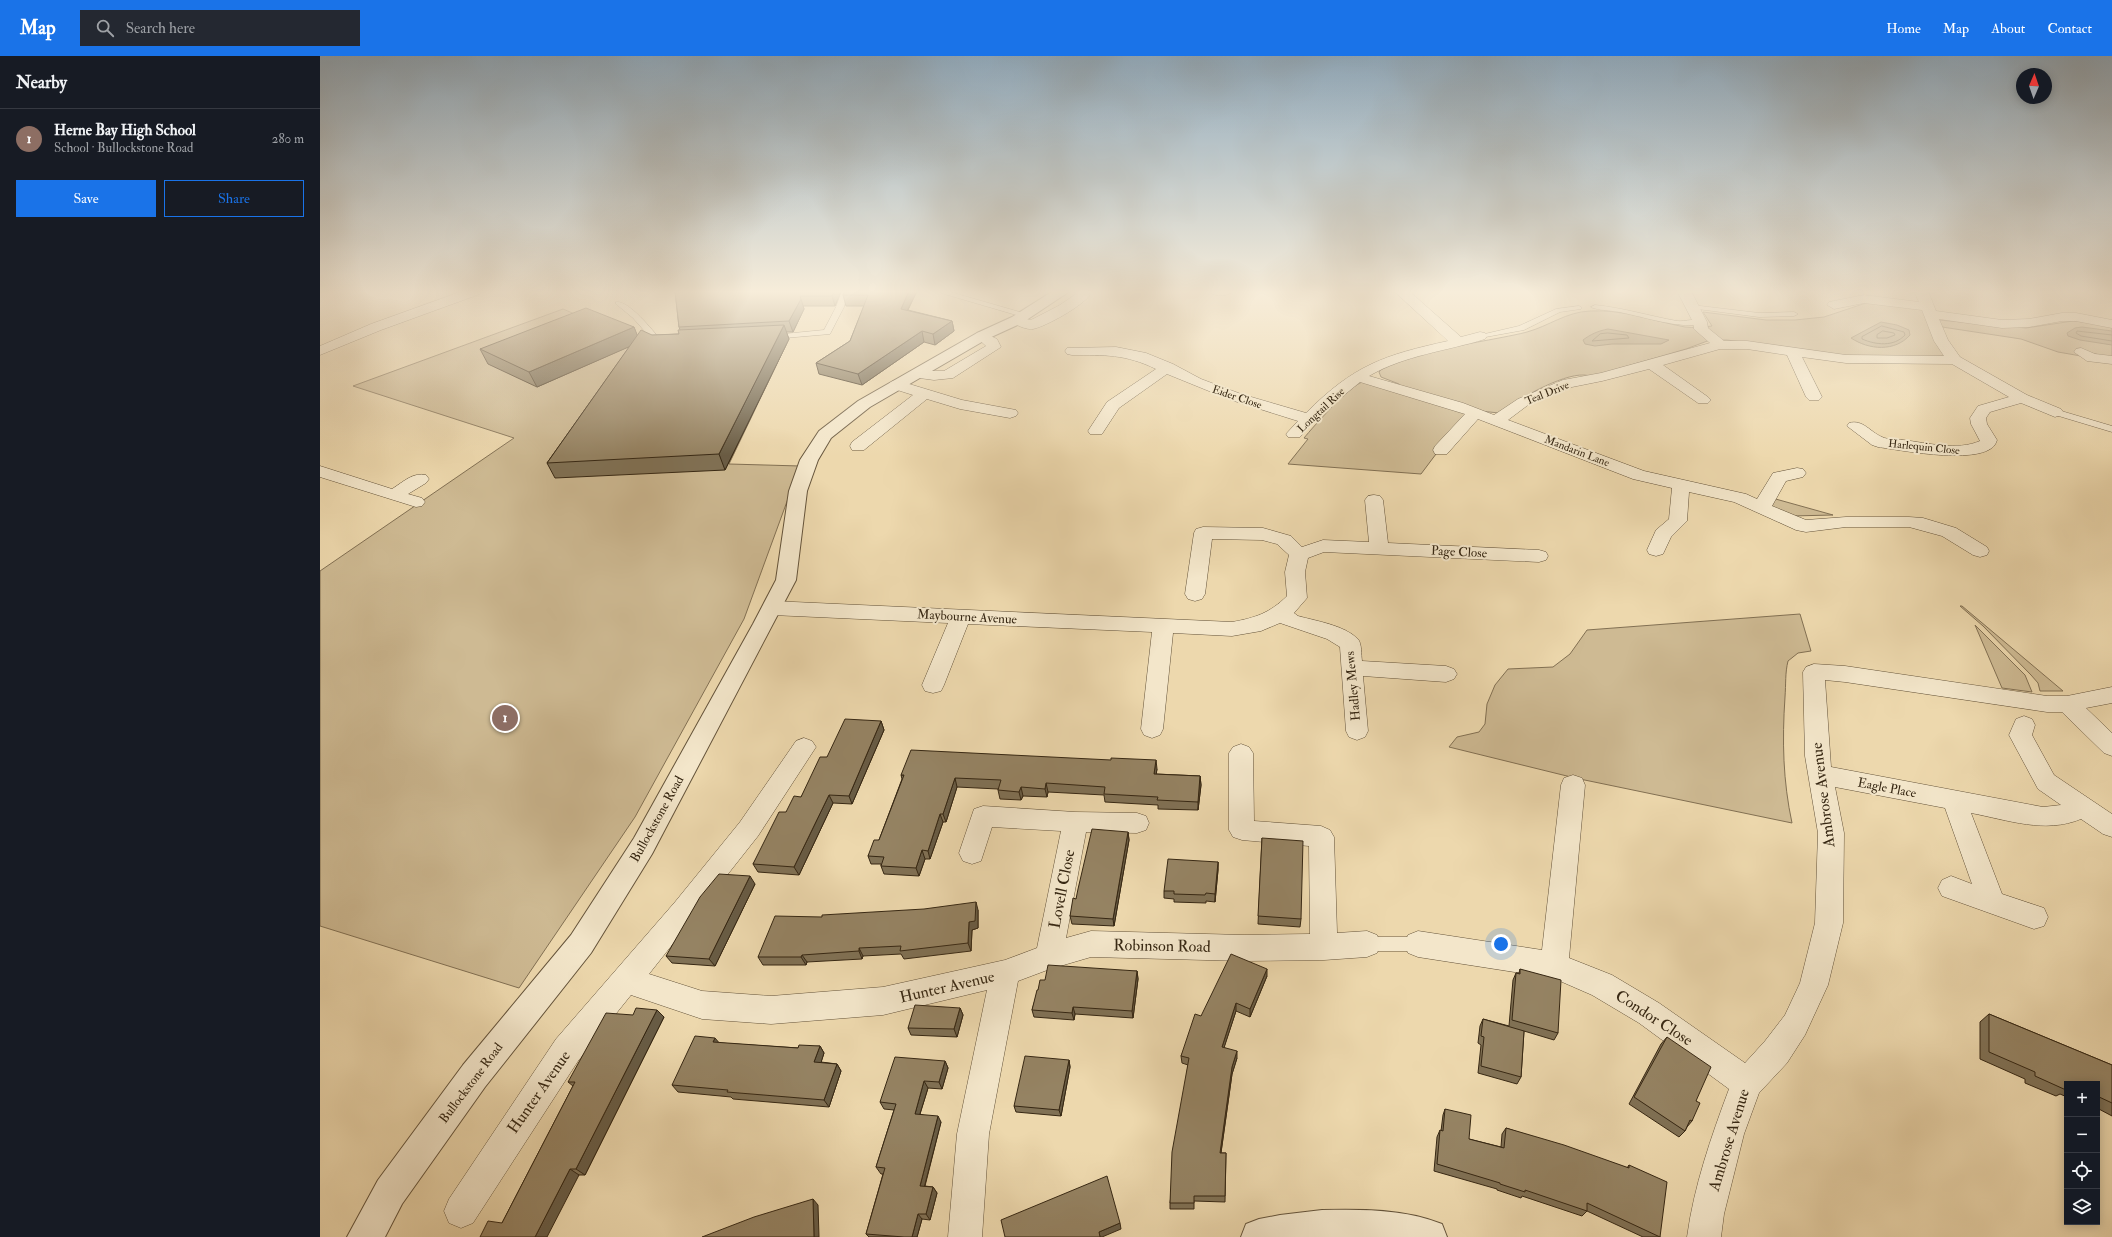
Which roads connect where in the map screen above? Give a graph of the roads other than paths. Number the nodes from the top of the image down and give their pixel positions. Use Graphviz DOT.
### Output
graph roads {
  1 [pos="331,346"];
  2 [pos="965,346"];
  3 [pos="1444,346"];
  4 [pos="1720,346"];
  5 [pos="1755,346"];
  6 [pos="1945,346"];
  7 [pos="1072,350"];
  8 [pos="320,351"];
  9 [pos="1792,351"];
  10 [pos="2081,352"];
  11 [pos="1955,360"];
  12 [pos="2112,360"];
  13 [pos="1650,363"];
  14 [pos="1168,367"];
  15 [pos="1357,377"];
  16 [pos="896,385"];
  17 [pos="923,395"];
  18 [pos="1814,397"];
  19 [pos="2022,398"];
  20 [pos="1703,400"];
  21 [pos="2055,412"];
  22 [pos="1010,413"];
  23 [pos="1475,413"];
  24 [pos="1308,419"];
  25 [pos="1495,421"];
  26 [pos="1855,426"];
  27 [pos="2112,429"];
  28 [pos="1096,431"];
  29 [pos="1294,434"];
  30 [pos="858,446"];
  31 [pos="1441,450"];
  32 [pos="320,471"];
  33 [pos="1797,473"];
  34 [pos="420,479"];
  35 [pos="1681,485"];
  36 [pos="394,495"];
  37 [pos="1374,500"];
  38 [pos="416,502"];
  39 [pos="1762,507"];
  40 [pos="1796,524"];
  41 [pos="1811,541"];
  42 [pos="1379,548"];
  43 [pos="1656,550"];
  44 [pos="1980,551"];
  45 [pos="1299,554"];
  46 [pos="1539,556"];
  47 [pos="1195,594"];
  48 [pos="772,608"];
  49 [pos="1281,614"];
  50 [pos="961,616"];
  51 [pos="1163,626"];
  52 [pos="1352,668"];
  53 [pos="1446,674"];
  54 [pos="933,684"];
  55 [pos="2112,695"];
  56 [pos="2067,704"];
  57 [pos="2024,725"];
  58 [pos="1152,729"];
  59 [pos="1357,731"];
  60 [pos="804,747"];
  61 [pos="2112,747"];
  62 [pos="1241,753"];
  63 [pos="1821,775"];
  64 [pos="1573,785"];
  65 [pos="1954,800"];
  66 [pos="2081,806"];
  67 [pos="1074,822"];
  68 [pos="1137,823"];
  69 [pos="2112,827"];
  70 [pos="972,853"];
  71 [pos="1951,888"];
  72 [pos="1992,902"];
  73 [pos="2034,917"];
  74 [pos="1368,944"];
  75 [pos="1418,944"];
  76 [pos="1324,947"];
  77 [pos="1049,956"];
  78 [pos="1554,965"];
  79 [pos="1005,973"];
  80 [pos="625,980"];
  81 [pos="1747,1083"];
  82 [pos="461,1211"];
  83 [pos="365,1237"];
  84 [pos="964,1237"];
  85 [pos="1259,1237"];
  86 [pos="1428,1237"];
  87 [pos="1704,1237"];
  1 -- 8 [label="street"];
  2 -- 16 [label="street, Bullockstone Road"];
  3 -- 15 [label="street, Longtail Rise"];
  4 -- 13 [label="street, Teal Drive"];
  5 -- 9 [label="street, Teal Drive"];
  6 -- 11 [label="street"];
  7 -- 14 [label="street, Eider Close"];
  9 -- 11 [label="street, Teal Drive"];
  9 -- 18 [label="street"];
  10 -- 12 [label="street"];
  11 -- 19 [label="street"];
  13 -- 20 [label="street"];
  13 -- 25 [label="street, Teal Drive"];
  14 -- 24 [label="street, Eider Close"];
  14 -- 28 [label="street"];
  15 -- 23 [label="street, Mandarin Lane"];
  15 -- 24 [label="street, Longtail Rise"];
  16 -- 17 [label="street"];
  16 -- 48 [label="street, Bullockstone Road"];
  17 -- 22 [label="street"];
  17 -- 30 [label="street"];
  19 -- 21 [label="street"];
  19 -- 26 [label="street, Harlequin Close"];
  21 -- 27 [label="lane"];
  23 -- 25 [label="street, Mandarin Lane"];
  23 -- 31 [label="street"];
  24 -- 29 [label="street, Longtail Rise"];
  25 -- 35 [label="street, Mandarin Lane"];
  32 -- 36 [label="street"];
  33 -- 39 [label="street"];
  34 -- 36 [label="street"];
  35 -- 39 [label="street, Mandarin Lane"];
  35 -- 43 [label="street"];
  36 -- 38 [label="street"];
  37 -- 42 [label="street"];
  39 -- 40 [label="street, Mandarin Lane"];
  40 -- 41 [label="street, Mandarin Lane"];
  40 -- 44 [label="street, Mandarin Lane"];
  42 -- 45 [label="street"];
  42 -- 46 [label="street, Page Close"];
  45 -- 47 [label="street"];
  45 -- 49 [label="street, Maybourne Avenue"];
  48 -- 50 [label="street, Maybourne Avenue"];
  48 -- 83 [label="street, Bullockstone Road"];
  49 -- 51 [label="street, Maybourne Avenue"];
  49 -- 52 [label="street, Hadley Mews"];
  50 -- 51 [label="street, Maybourne Avenue"];
  50 -- 54 [label="street"];
  51 -- 58 [label="street"];
  52 -- 53 [label="street"];
  52 -- 59 [label="street, Hadley Mews"];
  55 -- 56 [label="street, Ambrose Avenue"];
  56 -- 61 [label="street"];
  56 -- 63 [label="street, Ambrose Avenue"];
  57 -- 66 [label="street"];
  60 -- 80 [label="street, Hunter Avenue"];
  62 -- 76 [label="street"];
  63 -- 65 [label="street, Eagle Place"];
  63 -- 81 [label="street, Ambrose Avenue"];
  64 -- 78 [label="street"];
  65 -- 66 [label="street, Eagle Place"];
  65 -- 72 [label="street"];
  66 -- 69 [label="street"];
  67 -- 68 [label="street"];
  67 -- 70 [label="street"];
  67 -- 77 [label="street, Lovell Close"];
  71 -- 72 [label="street"];
  72 -- 73 [label="street"];
  74 -- 75 [label="lane"];
  74 -- 76 [label="street, Robinson Road"];
  75 -- 78 [label="street, Condor Close"];
  76 -- 77 [label="street, Robinson Road"];
  77 -- 79 [label="street, Robinson Road"];
  78 -- 81 [label="street, Condor Close"];
  79 -- 80 [label="street, Hunter Avenue"];
  79 -- 84 [label="street, Hunter Avenue"];
  80 -- 82 [label="street, Hunter Avenue"];
  81 -- 87 [label="street, Ambrose Avenue"];
  85 -- 86 [label="street"];
}
